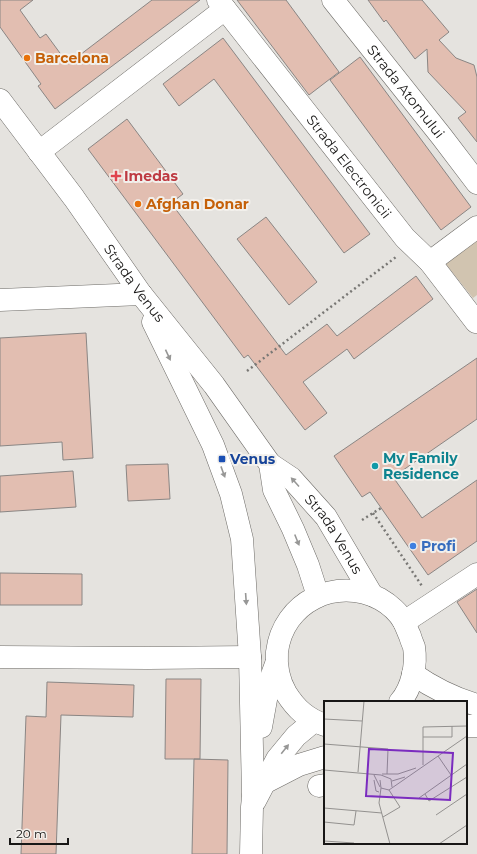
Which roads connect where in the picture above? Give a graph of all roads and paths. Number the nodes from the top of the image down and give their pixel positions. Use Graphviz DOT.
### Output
graph roads {
  1 [pos="333,0"];
  2 [pos="222,4"];
  3 [pos="0,100"];
  4 [pos="39,152"];
  5 [pos="477,183"];
  6 [pos="477,227"];
  7 [pos="412,245"];
  8 [pos="430,262"];
  9 [pos="141,294"];
  10 [pos="0,300"];
  11 [pos="476,322"];
  12 [pos="247,370"];
  13 [pos="270,464"];
  14 [pos="381,508"];
  15 [pos="373,513"];
  16 [pos="362,520"];
  17 [pos="477,574"];
  18 [pos="426,590"];
  19 [pos="372,595"];
  20 [pos="318,596"];
  21 [pos="404,622"];
  22 [pos="0,657"];
  23 [pos="250,657"];
  24 [pos="276,662"];
  25 [pos="413,674"];
  26 [pos="401,701"];
  27 [pos="465,701"];
  28 [pos="467,702"];
  29 [pos="477,705"];
  30 [pos="319,723"];
  31 [pos="324,757"];
  32 [pos="257,795"];
  33 [pos="251,854"];
  1 -- 5 [label="main road, Strada Atomului"];
  2 -- 4 [label="main road, Strada Electronicii"];
  2 -- 7 [label="main road, Strada Electronicii"];
  3 -- 4 [label="main road, Strada Venus"];
  4 -- 9 [label="main road, Strada Venus"];
  6 -- 8 [label="main road"];
  7 -- 8 [label="main road, Strada Electronicii"];
  7 -- 12 [label="path"];
  8 -- 11 [label="main road, Strada Electronicii"];
  9 -- 10 [label="main road"];
  9 -- 13 [label="main road, Strada Venus"];
  9 -- 23 [label="main road, one-way"];
  19 -- 13 [label="main road, Strada Venus, one-way"];
  13 -- 20 [label="main road, Strada Venus, one-way"];
  14 -- 15 [label="path"];
  15 -- 16 [label="path"];
  15 -- 18 [label="path"];
  17 -- 21 [label="main road"];
  19 -- 20 [label="main road"];
  19 -- 21 [label="main road"];
  20 -- 24 [label="main road"];
  21 -- 25 [label="main road"];
  22 -- 23 [label="main road"];
  23 -- 32 [label="main road"];
  24 -- 30 [label="main road"];
  24 -- 32 [label="main road"];
  25 -- 26 [label="main road"];
  25 -- 27 [label="main road"];
  28 -- 29 [label="main road"];
  32 -- 30 [label="main road, one-way"];
  31 -- 32 [label="main road"];
  32 -- 33 [label="main road"];
}
